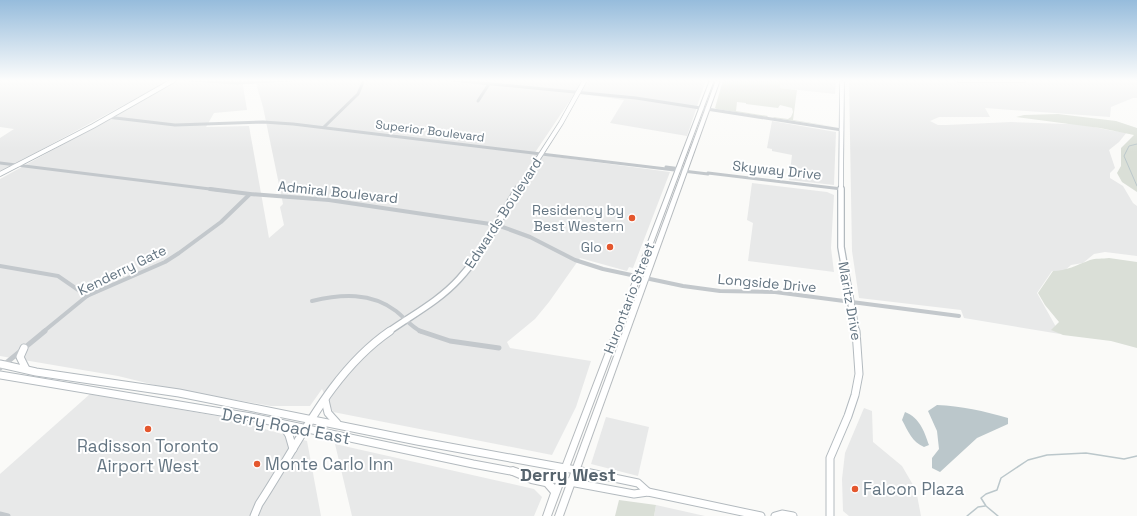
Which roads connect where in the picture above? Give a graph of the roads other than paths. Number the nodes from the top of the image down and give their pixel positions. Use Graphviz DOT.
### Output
graph roads {
  1 [pos="132,104"];
  2 [pos="348,104"];
  3 [pos="572,104"];
  4 [pos="675,104"];
  5 [pos="702,104"];
  6 [pos="709,104"];
  7 [pos="842,104"];
  8 [pos="700,108"];
  9 [pos="707,109"];
  10 [pos="108,117"];
  11 [pos="324,127"];
  12 [pos="842,130"];
  13 [pos="542,154"];
  14 [pos="0,162"];
  15 [pos="20,164"];
  16 [pos="676,170"];
  17 [pos="685,171"];
  18 [pos="0,175"];
  19 [pos="842,189"];
  20 [pos="250,194"];
  21 [pos="497,225"];
  22 [pos="0,266"];
  23 [pos="636,276"];
  24 [pos="646,278"];
  25 [pos="87,296"];
  26 [pos="312,301"];
  27 [pos="850,302"];
  28 [pos="959,316"];
  29 [pos="405,319"];
  30 [pos="24,348"];
  31 [pos="499,348"];
  32 [pos="1,366"];
  33 [pos="26,369"];
  34 [pos="54,374"];
  35 [pos="0,375"];
  36 [pos="85,379"];
  37 [pos="46,383"];
  38 [pos="77,388"];
  39 [pos="325,400"];
  40 [pos="231,404"];
  41 [pos="256,409"];
  42 [pos="224,413"];
  43 [pos="251,418"];
  44 [pos="312,419"];
  45 [pos="281,424"];
  46 [pos="339,425"];
  47 [pos="305,429"];
  48 [pos="293,449"];
  49 [pos="564,468"];
  50 [pos="576,470"];
  51 [pos="513,471"];
  52 [pos="560,480"];
  53 [pos="572,482"];
  54 [pos="556,492"];
  55 [pos="648,492"];
  56 [pos="0,514"];
  57 [pos="8,516"];
  58 [pos="254,516"];
  59 [pos="547,516"];
  60 [pos="559,516"];
  61 [pos="760,516"];
  62 [pos="775,516"];
  63 [pos="793,516"];
  64 [pos="830,516"];
  1 -- 10 [label="main road"];
  2 -- 11 [label="street"];
  3 -- 13 [label="main road, Edwards Boulevard"];
  4 -- 8 [label="street"];
  5 -- 8 [label="main road, Hurontario Street"];
  6 -- 9 [label="main road, Hurontario Street"];
  7 -- 12 [label="main road, Maritz Drive"];
  8 -- 9 [label="street"];
  8 -- 16 [label="main road, Hurontario Street"];
  9 -- 12 [label="street"];
  9 -- 17 [label="main road, Hurontario Street"];
  10 -- 11 [label="street, Superior Boulevard"];
  10 -- 15 [label="main road"];
  11 -- 13 [label="street, Superior Boulevard"];
  12 -- 19 [label="main road, Maritz Drive"];
  13 -- 16 [label="street, Superior Boulevard"];
  13 -- 21 [label="main road, Edwards Boulevard"];
  14 -- 15 [label="street, Admiral Boulevard"];
  15 -- 18 [label="main road"];
  15 -- 20 [label="street, Admiral Boulevard"];
  16 -- 17 [label="street, Skyway Drive"];
  16 -- 23 [label="main road, Hurontario Street"];
  17 -- 19 [label="street, Skyway Drive"];
  17 -- 24 [label="main road, Hurontario Street"];
  19 -- 27 [label="main road, Maritz Drive"];
  20 -- 21 [label="street, Admiral Boulevard"];
  20 -- 25 [label="street, Kenderry Gate"];
  21 -- 23 [label="street, Admiral Boulevard"];
  21 -- 29 [label="main road, Edwards Boulevard"];
  22 -- 25 [label="street"];
  23 -- 24 [label="street, Admiral Boulevard"];
  23 -- 49 [label="main road, Hurontario Street"];
  24 -- 27 [label="street, Longside Drive"];
  24 -- 50 [label="main road, Hurontario Street"];
  25 -- 30 [label="street, Kenderry Gate"];
  26 -- 29 [label="street"];
  27 -- 28 [label="street, Longside Drive"];
  27 -- 64 [label="main road, Maritz Drive"];
  29 -- 31 [label="street"];
  29 -- 39 [label="main road, Edwards Boulevard"];
  30 -- 32 [label="street, Kenderry Gate"];
  30 -- 33 [label="main road"];
  32 -- 33 [label="main road, Derry Road East"];
  33 -- 34 [label="main road, Derry Road East"];
  34 -- 36 [label="main road, Derry Road East"];
  34 -- 37 [label="main road"];
  35 -- 37 [label="main road, Derry Road East"];
  36 -- 38 [label="main road"];
  36 -- 40 [label="main road, Derry Road East"];
  37 -- 38 [label="main road, Derry Road East"];
  38 -- 42 [label="main road, Derry Road East"];
  39 -- 44 [label="main road, Edwards Boulevard"];
  39 -- 46 [label="main road"];
  40 -- 41 [label="main road, Derry Road East"];
  40 -- 42 [label="main road"];
  41 -- 43 [label="main road"];
  41 -- 44 [label="main road, Derry Road East"];
  42 -- 43 [label="main road, Derry Road East"];
  43 -- 45 [label="main road, Derry Road East"];
  44 -- 46 [label="main road, Derry Road East"];
  44 -- 47 [label="main road, Edwards Boulevard"];
  45 -- 47 [label="main road, Derry Road East"];
  45 -- 48 [label="main road"];
  46 -- 49 [label="main road, Derry Road East"];
  47 -- 48 [label="main road, Edwards Boulevard"];
  47 -- 51 [label="main road, Derry Road East"];
  48 -- 58 [label="main road, Edwards Boulevard"];
  49 -- 50 [label="main road, Derry Road East"];
  49 -- 52 [label="main road, Hurontario Street"];
  50 -- 53 [label="main road, Hurontario Street"];
  50 -- 55 [label="main road, Derry Road East"];
  51 -- 52 [label="main road, Derry Road East"];
  51 -- 54 [label="main road"];
  52 -- 53 [label="main road, Derry Road East"];
  52 -- 54 [label="main road, Hurontario Street"];
  53 -- 55 [label="main road, Derry Road East"];
  53 -- 60 [label="main road, Hurontario Street"];
  54 -- 59 [label="main road, Hurontario Street"];
  55 -- 61 [label="main road"];
  56 -- 57 [label="street"];
  62 -- 63 [label="main road"];
}
